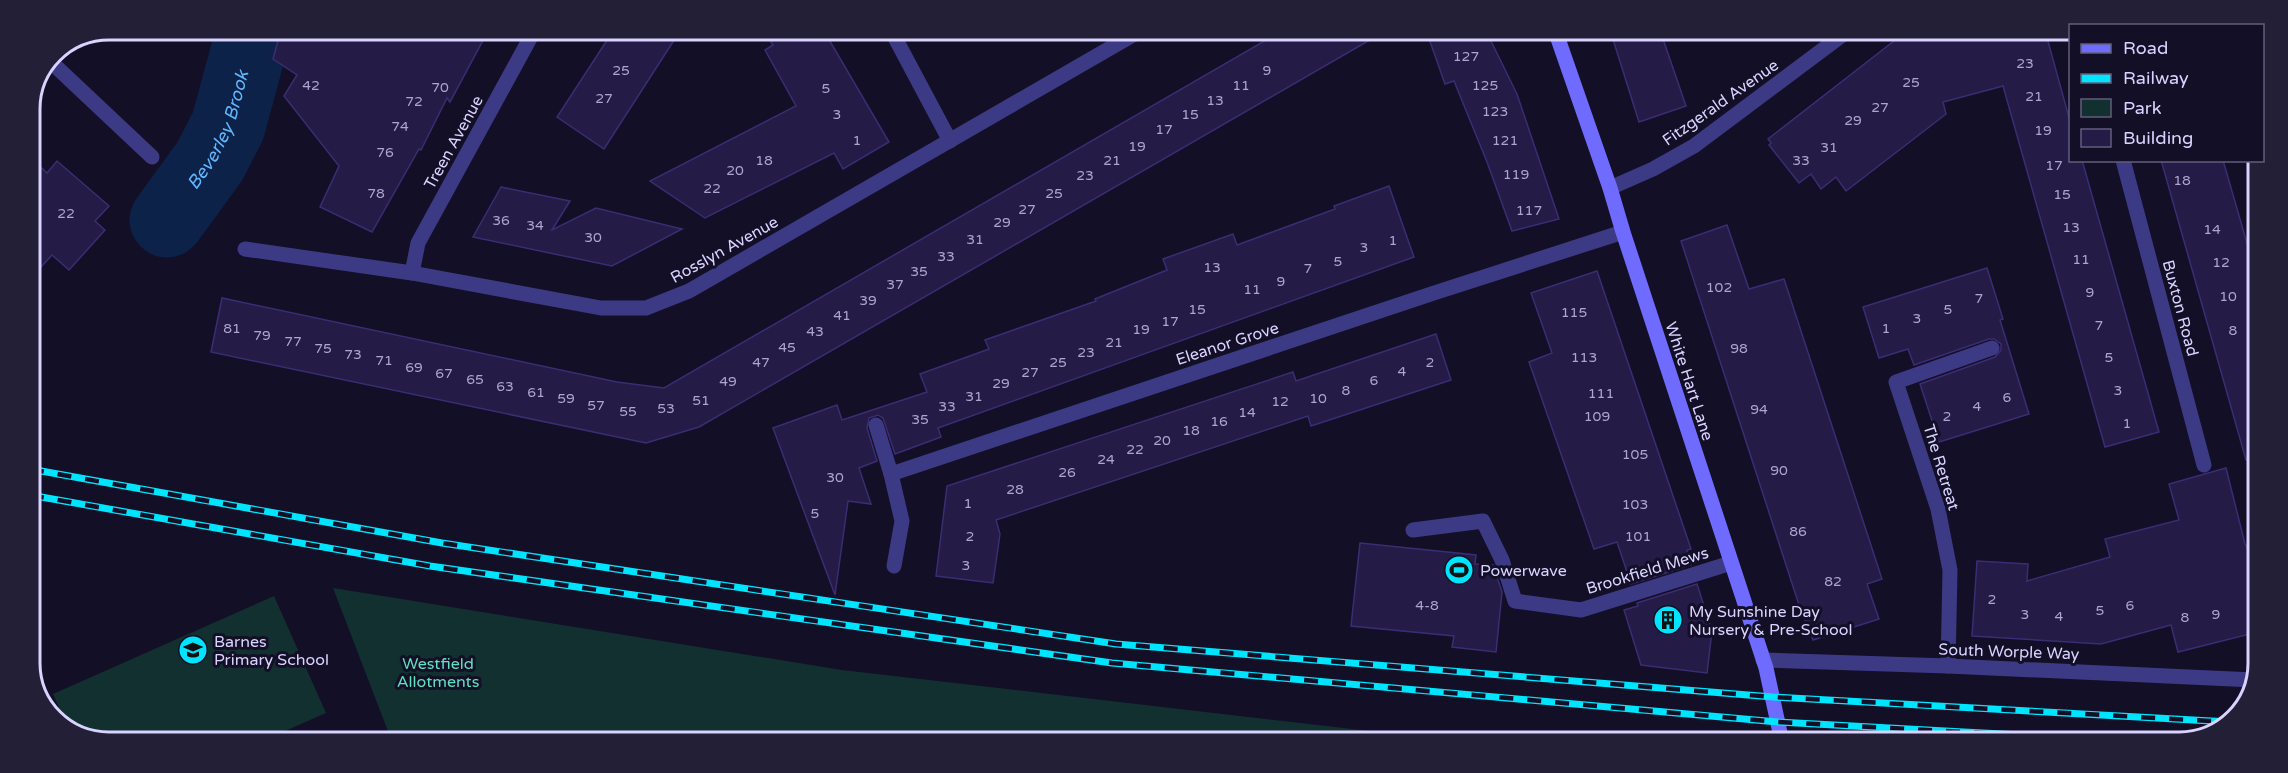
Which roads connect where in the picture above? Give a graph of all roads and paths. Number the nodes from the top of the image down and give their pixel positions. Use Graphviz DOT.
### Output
graph roads {
  1 [pos="529,40"];
  2 [pos="896,40"];
  3 [pos="1124,40"];
  4 [pos="1558,40"];
  5 [pos="1836,40"];
  6 [pos="56,67"];
  7 [pos="950,141"];
  8 [pos="152,157"];
  9 [pos="2124,162"];
  10 [pos="1610,188"];
  11 [pos="1623,232"];
  12 [pos="245,249"];
  13 [pos="412,273"];
  14 [pos="1992,348"];
  15 [pos="876,425"];
  16 [pos="2204,465"];
  17 [pos="891,474"];
  18 [pos="1413,530"];
  19 [pos="1731,563"];
  20 [pos="894,566"];
  21 [pos="1763,660"];
  22 [pos="1948,666"];
  23 [pos="2245,680"];
  24 [pos="1780,732"];
  1 -- 13 [label="street, Treen Avenue"];
  2 -- 7 [label="street"];
  3 -- 7 [label="street, Rosslyn Avenue"];
  4 -- 10 [label="street, White Hart Lane"];
  5 -- 10 [label="street, Fitzgerald Avenue"];
  6 -- 8 [label="street"];
  7 -- 13 [label="street, Rosslyn Avenue"];
  9 -- 16 [label="street, Buxton Road"];
  10 -- 11 [label="street, White Hart Lane"];
  11 -- 17 [label="street, Eleanor Grove"];
  11 -- 19 [label="street, White Hart Lane"];
  12 -- 13 [label="street, Rosslyn Avenue"];
  14 -- 22 [label="street, The Retreat"];
  15 -- 17 [label="street"];
  17 -- 20 [label="street"];
  18 -- 19 [label="street, Brookfield Mews"];
  19 -- 21 [label="street, White Hart Lane"];
  21 -- 22 [label="street, South Worple Way"];
  21 -- 24 [label="street, White Hart Lane"];
  22 -- 23 [label="street, South Worple Way"];
}
